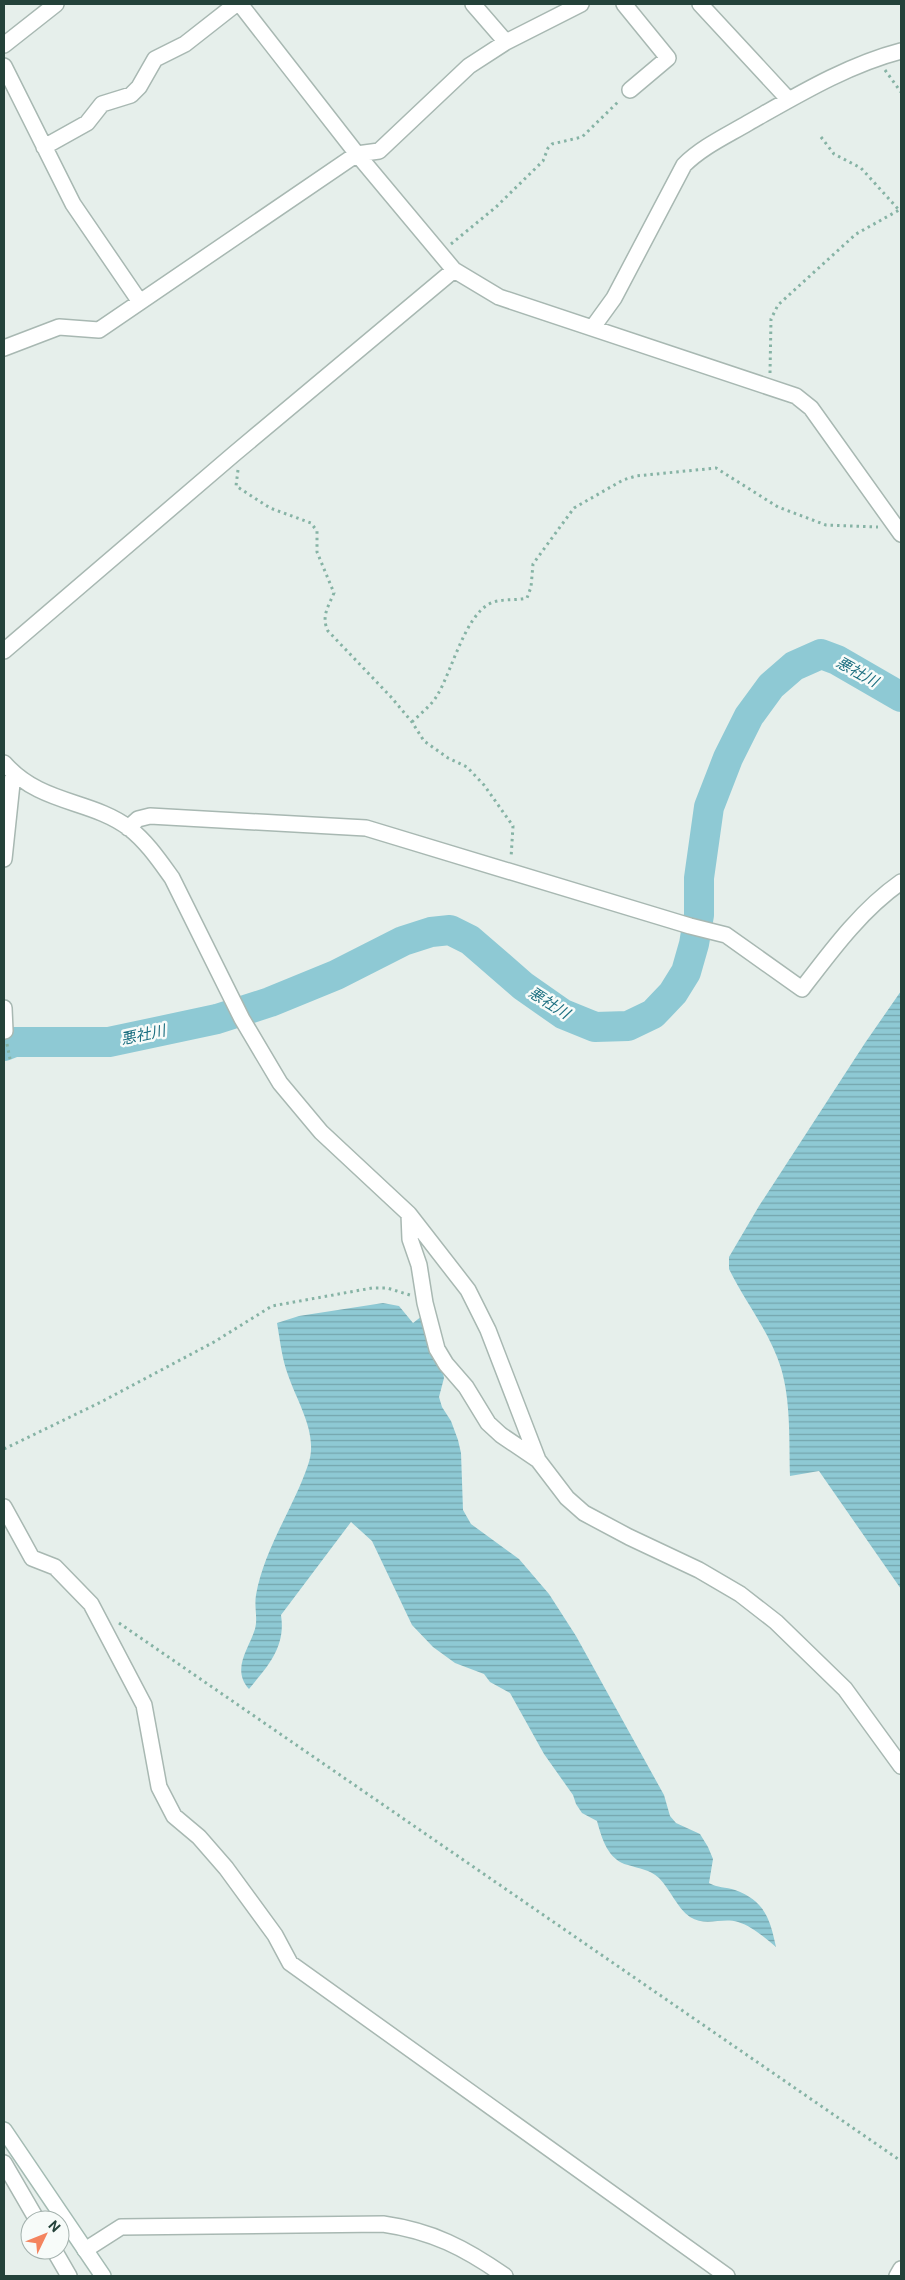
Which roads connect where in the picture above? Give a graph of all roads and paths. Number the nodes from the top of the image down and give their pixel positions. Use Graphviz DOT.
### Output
graph roads {
  1 [pos="56,4"];
  2 [pos="238,4"];
  3 [pos="473,4"];
  4 [pos="581,4"];
  5 [pos="624,4"];
  6 [pos="700,4"];
  7 [pos="506,42"];
  8 [pos="4,45"];
  9 [pos="901,51"];
  10 [pos="875,58"];
  11 [pos="4,66"];
  12 [pos="630,90"];
  13 [pos="901,92"];
  14 [pos="789,100"];
  15 [pos="821,137"];
  16 [pos="44,147"];
  17 [pos="356,154"];
  18 [pos="900,210"];
  19 [pos="440,253"];
  20 [pos="454,270"];
  21 [pos="140,302"];
  22 [pos="592,327"];
  23 [pos="4,348"];
  24 [pos="770,387"];
  25 [pos="234,454"];
  26 [pos="899,530"];
  27 [pos="4,651"];
  28 [pos="412,722"];
  29 [pos="8,769"];
  30 [pos="128,828"];
  31 [pos="4,859"];
  32 [pos="510,871"];
  33 [pos="901,882"];
  34 [pos="4,1008"];
  35 [pos="5,1031"];
  36 [pos="9,1054"];
  37 [pos="10,1059"];
  38 [pos="410,1214"];
  39 [pos="425,1303"];
  40 [pos="4,1449"];
  41 [pos="538,1460"];
  42 [pos="4,1507"];
  43 [pos="116,1621"];
  44 [pos="901,1766"];
  45 [pos="4,2130"];
  46 [pos="901,2161"];
  47 [pos="4,2163"];
  48 [pos="30,2210"];
  49 [pos="85,2250"];
  50 [pos="60,2260"];
  51 [pos="901,2269"];
  52 [pos="69,2276"];
  53 [pos="103,2276"];
  54 [pos="505,2276"];
  55 [pos="727,2276"];
  56 [pos="896,2276"];
  1 -- 8 [label="street"];
  2 -- 16 [label="street"];
  2 -- 17 [label="street"];
  3 -- 7 [label="street"];
  4 -- 7 [label="street"];
  5 -- 12 [label="street"];
  6 -- 14 [label="street"];
  7 -- 17 [label="street"];
  9 -- 10 [label="street"];
  10 -- 13 [label="path"];
  10 -- 14 [label="street"];
  11 -- 16 [label="street"];
  12 -- 19 [label="path"];
  14 -- 22 [label="street"];
  15 -- 18 [label="path"];
  16 -- 21 [label="street"];
  17 -- 19 [label="street"];
  17 -- 21 [label="street"];
  18 -- 24 [label="path"];
  19 -- 20 [label="street"];
  20 -- 22 [label="street"];
  20 -- 25 [label="street"];
  21 -- 23 [label="street"];
  22 -- 24 [label="street"];
  24 -- 26 [label="street"];
  25 -- 27 [label="street"];
  25 -- 28 [label="path"];
  26 -- 28 [label="path"];
  28 -- 32 [label="path"];
  29 -- 30 [label="street"];
  29 -- 31 [label="street"];
  30 -- 32 [label="street"];
  30 -- 38 [label="street"];
  32 -- 33 [label="street"];
  34 -- 35 [label="street"];
  36 -- 37 [label="path"];
  38 -- 39 [label="street"];
  38 -- 41 [label="street"];
  39 -- 40 [label="path"];
  39 -- 41 [label="street"];
  41 -- 44 [label="street"];
  42 -- 55 [label="street"];
  43 -- 46 [label="path"];
  45 -- 49 [label="street"];
  47 -- 48 [label="street"];
  49 -- 53 [label="street"];
  49 -- 54 [label="street"];
  50 -- 52 [label="street"];
  51 -- 56 [label="street"];
}
